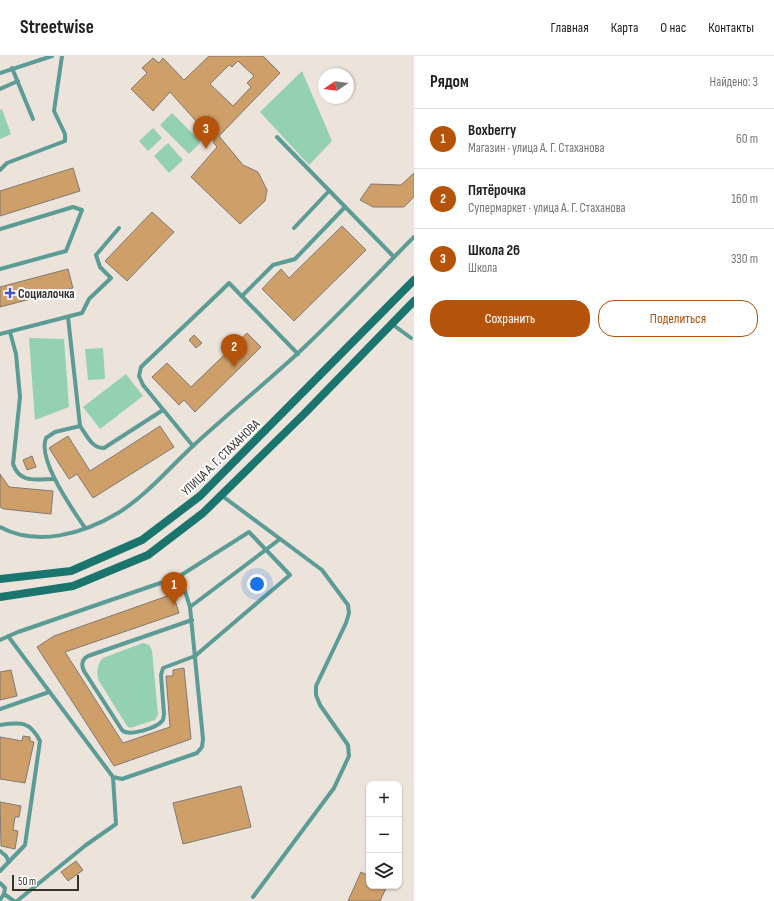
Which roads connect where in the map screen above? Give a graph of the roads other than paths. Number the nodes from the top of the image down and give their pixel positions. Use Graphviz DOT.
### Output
graph roads {
  1 [pos="52,56"];
  2 [pos="62,56"];
  3 [pos="12,68"];
  4 [pos="0,73"];
  5 [pos="18,81"];
  6 [pos="0,88"];
  7 [pos="33,119"];
  8 [pos="278,137"];
  9 [pos="0,170"];
  10 [pos="329,190"];
  11 [pos="344,206"];
  12 [pos="120,228"];
  13 [pos="294,228"];
  14 [pos="0,229"];
  15 [pos="414,237"];
  16 [pos="394,257"];
  17 [pos="0,269"];
  18 [pos="414,280"];
  19 [pos="242,296"];
  20 [pos="414,301"];
  21 [pos="68,317"];
  22 [pos="392,324"];
  23 [pos="10,332"];
  24 [pos="0,334"];
  25 [pos="411,338"];
  26 [pos="298,354"];
  27 [pos="163,410"];
  28 [pos="80,426"];
  29 [pos="193,446"];
  30 [pos="54,479"];
  31 [pos="221,495"];
  32 [pos="0,527"];
  33 [pos="85,528"];
  34 [pos="280,539"];
  35 [pos="266,550"];
  36 [pos="0,579"];
  37 [pos="175,579"];
  38 [pos="0,597"];
  39 [pos="190,607"];
  40 [pos="192,620"];
  41 [pos="8,636"];
  42 [pos="0,640"];
  43 [pos="195,656"];
  44 [pos="49,692"];
  45 [pos="0,709"];
  46 [pos="0,725"];
  47 [pos="113,778"];
  48 [pos="0,851"];
  49 [pos="9,862"];
  50 [pos="0,871"];
  51 [pos="0,883"];
  52 [pos="4,894"];
  53 [pos="253,898"];
  54 [pos="0,900"];
  55 [pos="15,901"];
  1 -- 3 [label="lane"];
  2 -- 9 [label="lane"];
  3 -- 4 [label="lane"];
  3 -- 5 [label="lane"];
  5 -- 6 [label="lane"];
  5 -- 7 [label="lane"];
  8 -- 10 [label="lane"];
  10 -- 11 [label="lane"];
  10 -- 13 [label="lane"];
  11 -- 16 [label="lane"];
  11 -- 19 [label="lane"];
  12 -- 21 [label="lane"];
  14 -- 17 [label="lane"];
  15 -- 16 [label="lane"];
  16 -- 26 [label="lane"];
  18 -- 36 [label="main road, УЛИЦА А. Г. СТАХАНОВА"];
  19 -- 26 [label="lane"];
  19 -- 27 [label="lane"];
  20 -- 22 [label="main road"];
  21 -- 23 [label="lane"];
  21 -- 28 [label="lane"];
  22 -- 25 [label="lane"];
  22 -- 31 [label="main road"];
  23 -- 24 [label="lane"];
  23 -- 30 [label="lane"];
  26 -- 29 [label="lane"];
  27 -- 28 [label="lane"];
  27 -- 29 [label="lane"];
  28 -- 30 [label="lane"];
  29 -- 33 [label="lane"];
  30 -- 33 [label="lane"];
  31 -- 34 [label="lane"];
  31 -- 38 [label="main road"];
  32 -- 33 [label="lane"];
  34 -- 35 [label="lane"];
  34 -- 53 [label="lane"];
  35 -- 37 [label="lane"];
  35 -- 39 [label="lane"];
  35 -- 43 [label="lane"];
  37 -- 39 [label="lane"];
  37 -- 41 [label="lane"];
  39 -- 40 [label="lane"];
  40 -- 43 [label="lane"];
  40 -- 43 [label="lane"];
  41 -- 42 [label="lane"];
  41 -- 44 [label="lane"];
  43 -- 47 [label="lane"];
  44 -- 45 [label="lane"];
  44 -- 47 [label="lane"];
  46 -- 49 [label="lane"];
  47 -- 55 [label="lane"];
  48 -- 49 [label="lane"];
  49 -- 50 [label="lane"];
  51 -- 52 [label="lane"];
  52 -- 54 [label="lane"];
  52 -- 55 [label="lane"];
}
